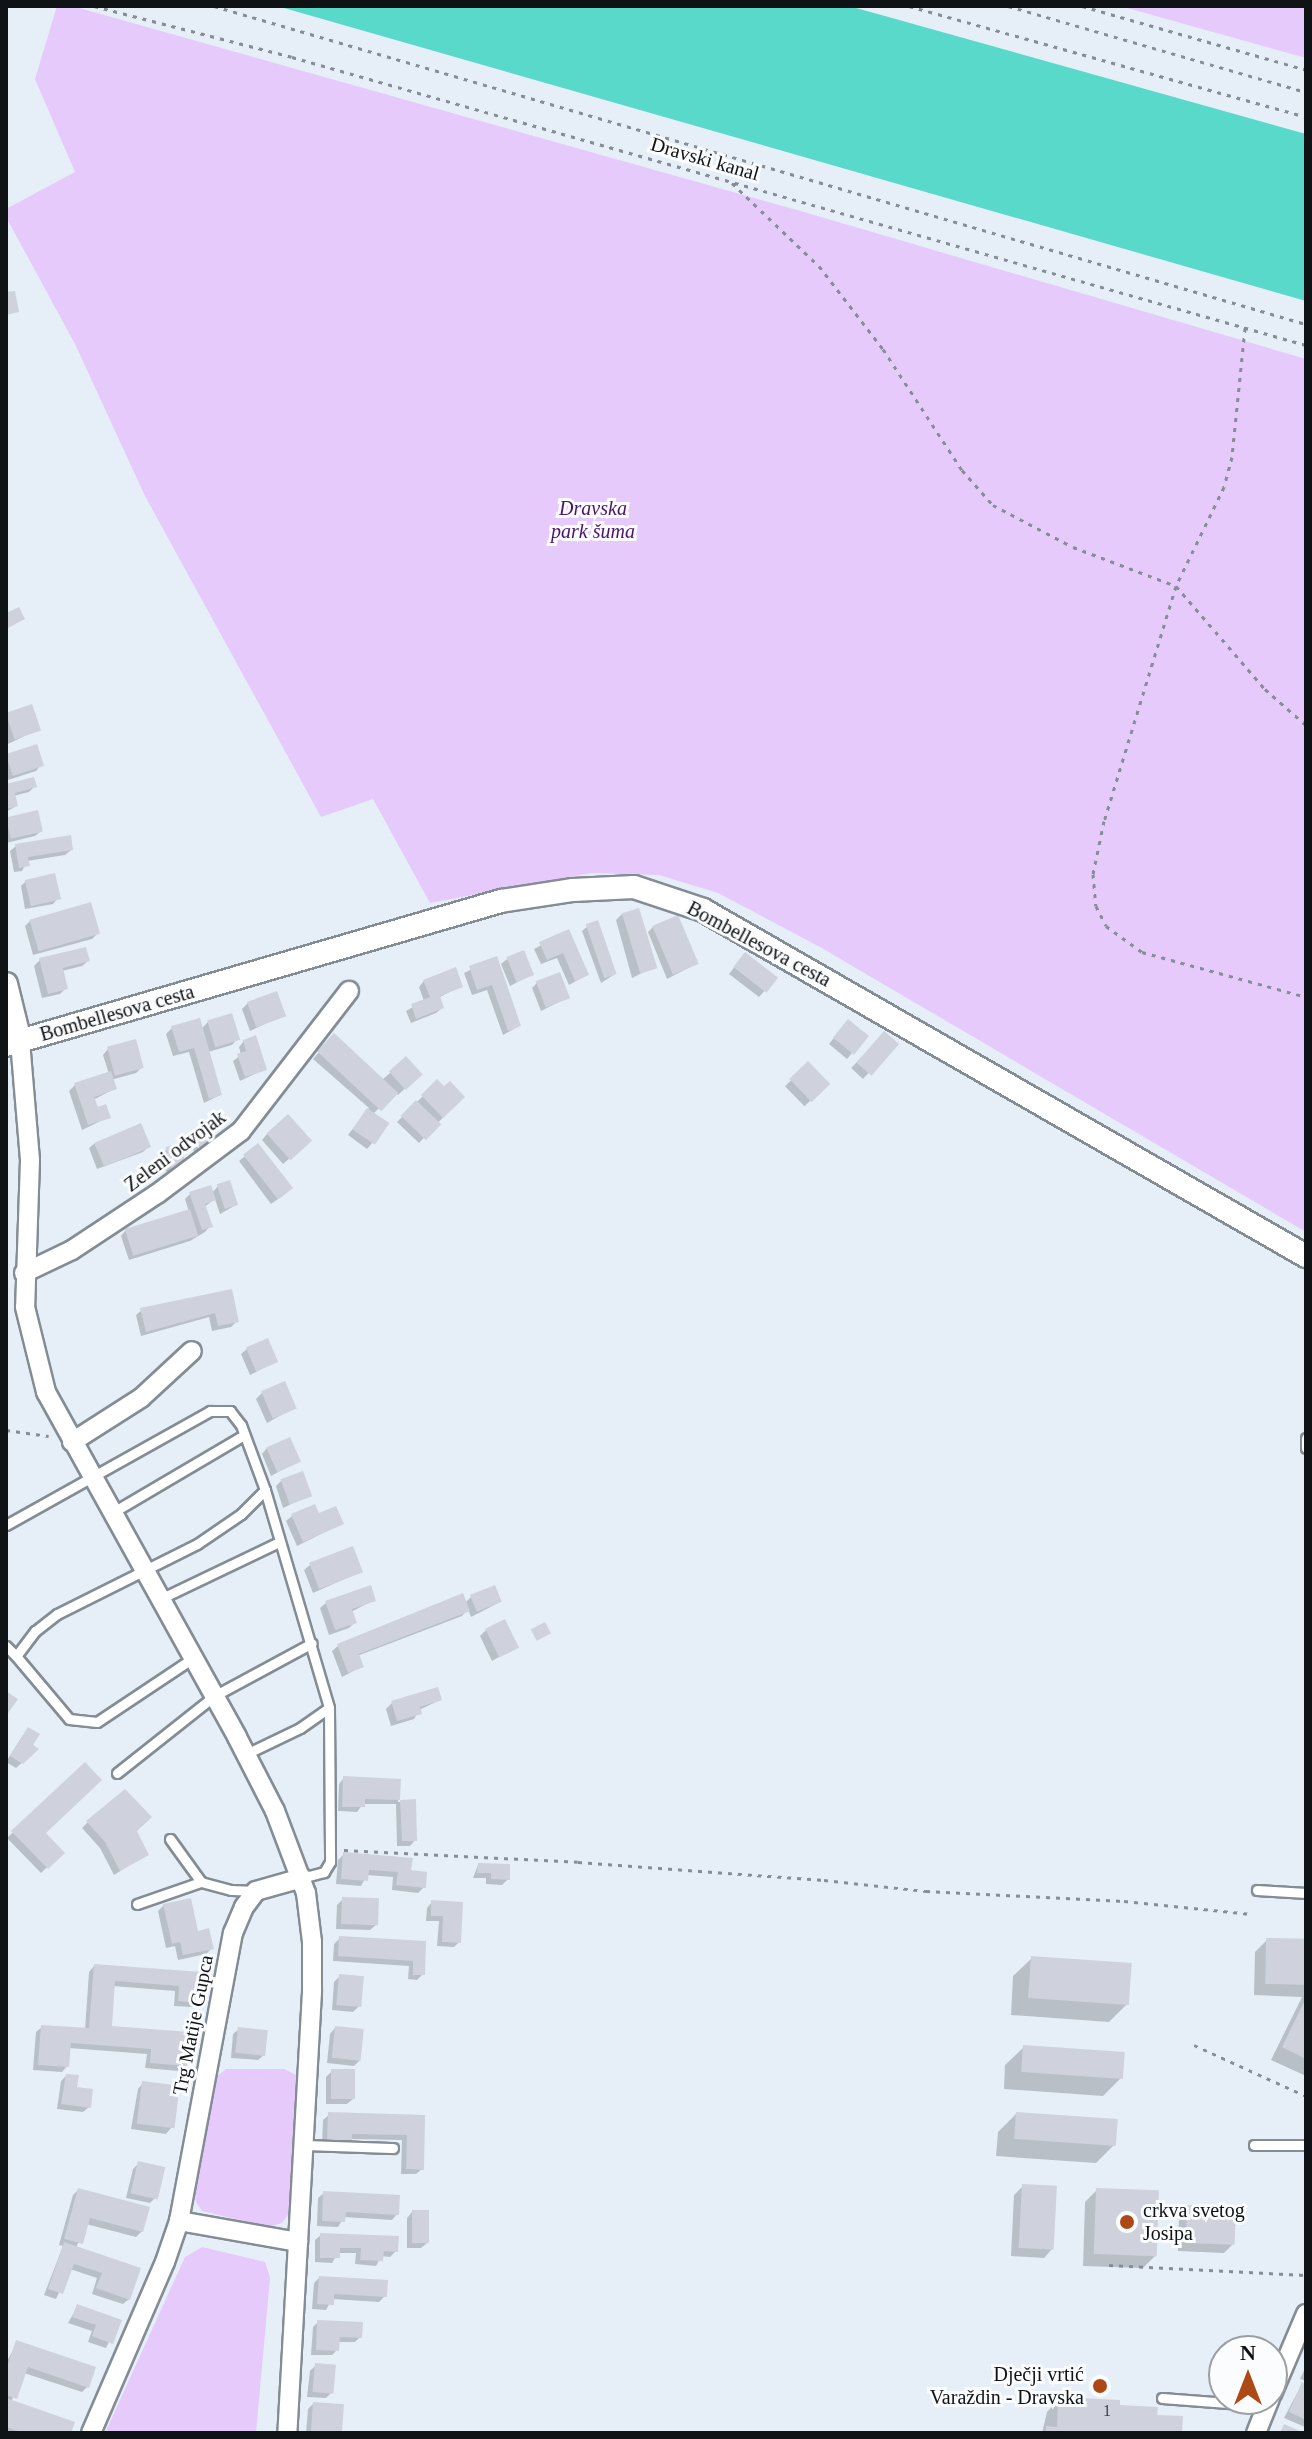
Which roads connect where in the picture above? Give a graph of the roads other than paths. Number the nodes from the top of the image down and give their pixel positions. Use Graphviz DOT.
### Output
graph roads {
  1 [pos="6,984"];
  2 [pos="349,991"];
  3 [pos="13,1043"];
  4 [pos="1306,1256"];
  5 [pos="24,1273"];
  6 [pos="192,1351"];
  7 [pos="244,1435"];
  8 [pos="1306,1438"];
  9 [pos="72,1442"];
  10 [pos="1306,1448"];
  11 [pos="94,1479"];
  12 [pos="265,1490"];
  13 [pos="115,1511"];
  14 [pos="6,1525"];
  15 [pos="279,1542"];
  16 [pos="145,1570"];
  17 [pos="160,1599"];
  18 [pos="312,1643"];
  19 [pos="6,1646"];
  20 [pos="16,1656"];
  21 [pos="193,1658"];
  22 [pos="214,1696"];
  23 [pos="329,1708"];
  24 [pos="246,1754"];
  25 [pos="117,1773"];
  26 [pos="170,1839"];
  27 [pos="302,1878"];
  28 [pos="201,1882"];
  29 [pos="1257,1890"];
  30 [pos="256,1891"];
  31 [pos="1306,1893"];
  32 [pos="137,1904"];
  33 [pos="303,2145"];
  34 [pos="1254,2145"];
  35 [pos="1306,2145"];
  36 [pos="393,2148"];
  37 [pos="179,2221"];
  38 [pos="298,2242"];
  39 [pos="1306,2314"];
  40 [pos="1288,2357"];
  41 [pos="1162,2398"];
  42 [pos="1208,2399"];
  43 [pos="91,2433"];
  44 [pos="287,2433"];
  1 -- 3 [label="street"];
  2 -- 5 [label="street, Zeleni odvojak"];
  3 -- 4 [label="street, Bombellesova cesta"];
  3 -- 5 [label="street"];
  5 -- 9 [label="street"];
  6 -- 9 [label="street"];
  7 -- 11 [label="lane"];
  7 -- 12 [label="lane"];
  7 -- 13 [label="lane"];
  8 -- 10 [label="lane"];
  9 -- 11 [label="street"];
  11 -- 13 [label="street"];
  11 -- 14 [label="lane"];
  12 -- 15 [label="lane"];
  12 -- 16 [label="lane"];
  13 -- 16 [label="street"];
  15 -- 17 [label="lane"];
  15 -- 18 [label="lane"];
  16 -- 17 [label="street"];
  16 -- 20 [label="lane"];
  17 -- 21 [label="street"];
  18 -- 22 [label="lane"];
  18 -- 23 [label="lane"];
  19 -- 20 [label="lane"];
  20 -- 21 [label="lane"];
  21 -- 22 [label="street"];
  22 -- 24 [label="street"];
  22 -- 25 [label="lane"];
  23 -- 24 [label="lane"];
  23 -- 27 [label="lane"];
  24 -- 27 [label="street"];
  26 -- 28 [label="lane"];
  27 -- 30 [label="street"];
  27 -- 33 [label="street"];
  28 -- 30 [label="lane"];
  28 -- 32 [label="lane"];
  29 -- 31 [label="lane"];
  30 -- 37 [label="street, Trg Matije Gupca"];
  33 -- 36 [label="lane"];
  33 -- 38 [label="street"];
  34 -- 35 [label="lane"];
  37 -- 38 [label="street"];
  37 -- 43 [label="street, Trg Matije Gupca"];
  38 -- 44 [label="street"];
  39 -- 40 [label="street"];
  41 -- 42 [label="lane"];
}
